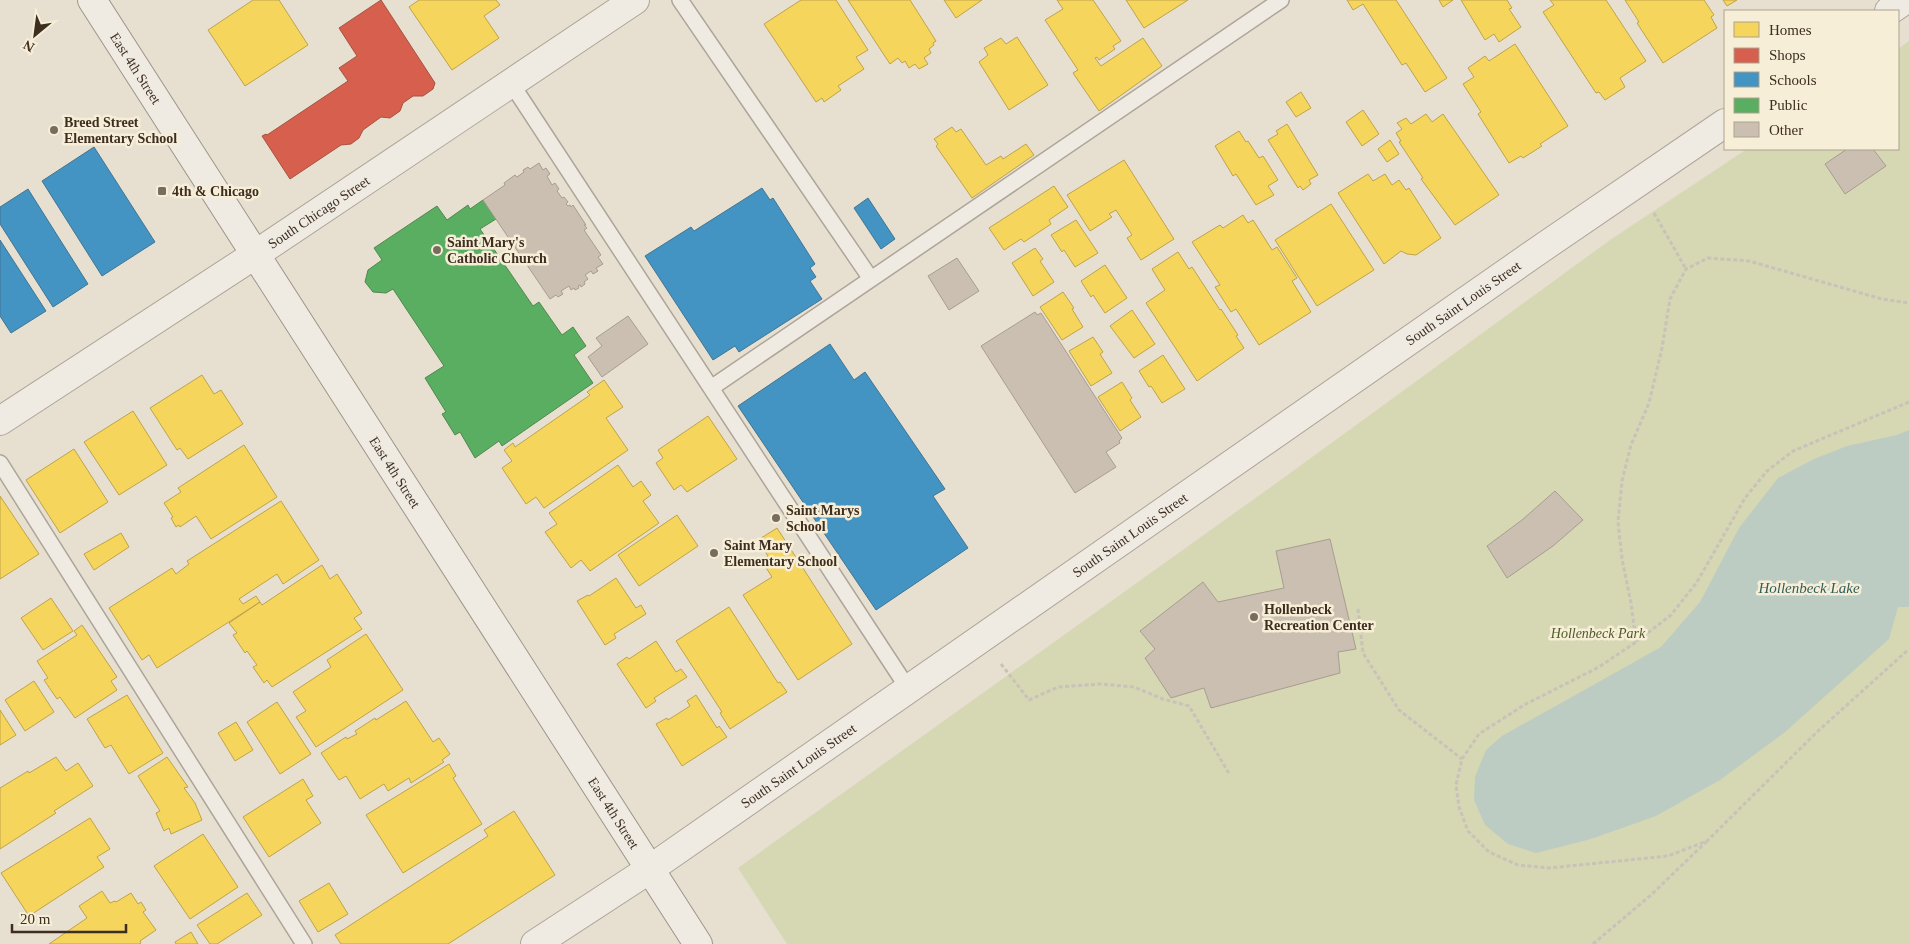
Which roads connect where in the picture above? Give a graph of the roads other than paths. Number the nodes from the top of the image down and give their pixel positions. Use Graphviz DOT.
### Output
graph roads {
  1 [pos="92,0"];
  2 [pos="635,0"];
  3 [pos="680,0"];
  4 [pos="1281,0"];
  5 [pos="1905,0"];
  6 [pos="1890,10"];
  7 [pos="511,83"];
  8 [pos="1724,124"];
  9 [pos="256,254"];
  10 [pos="871,279"];
  11 [pos="711,388"];
  12 [pos="0,422"];
  13 [pos="0,463"];
  14 [pos="909,690"];
  15 [pos="650,869"];
  16 [pos="304,944"];
  17 [pos="535,944"];
  18 [pos="698,944"];
  1 -- 9 [label="street, East 4th Street"];
  2 -- 7 [label="street, South Chicago Street"];
  3 -- 10 [label="lane"];
  4 -- 10 [label="lane"];
  5 -- 6 [label="street"];
  7 -- 9 [label="street, South Chicago Street"];
  7 -- 11 [label="lane"];
  8 -- 14 [label="street, South Saint Louis Street"];
  9 -- 12 [label="street, South Chicago Street"];
  9 -- 15 [label="street, East 4th Street"];
  10 -- 11 [label="lane"];
  11 -- 14 [label="lane"];
  13 -- 16 [label="lane"];
  14 -- 15 [label="street, South Saint Louis Street"];
  15 -- 17 [label="street, South Saint Louis Street"];
  15 -- 18 [label="street, East 4th Street"];
}
